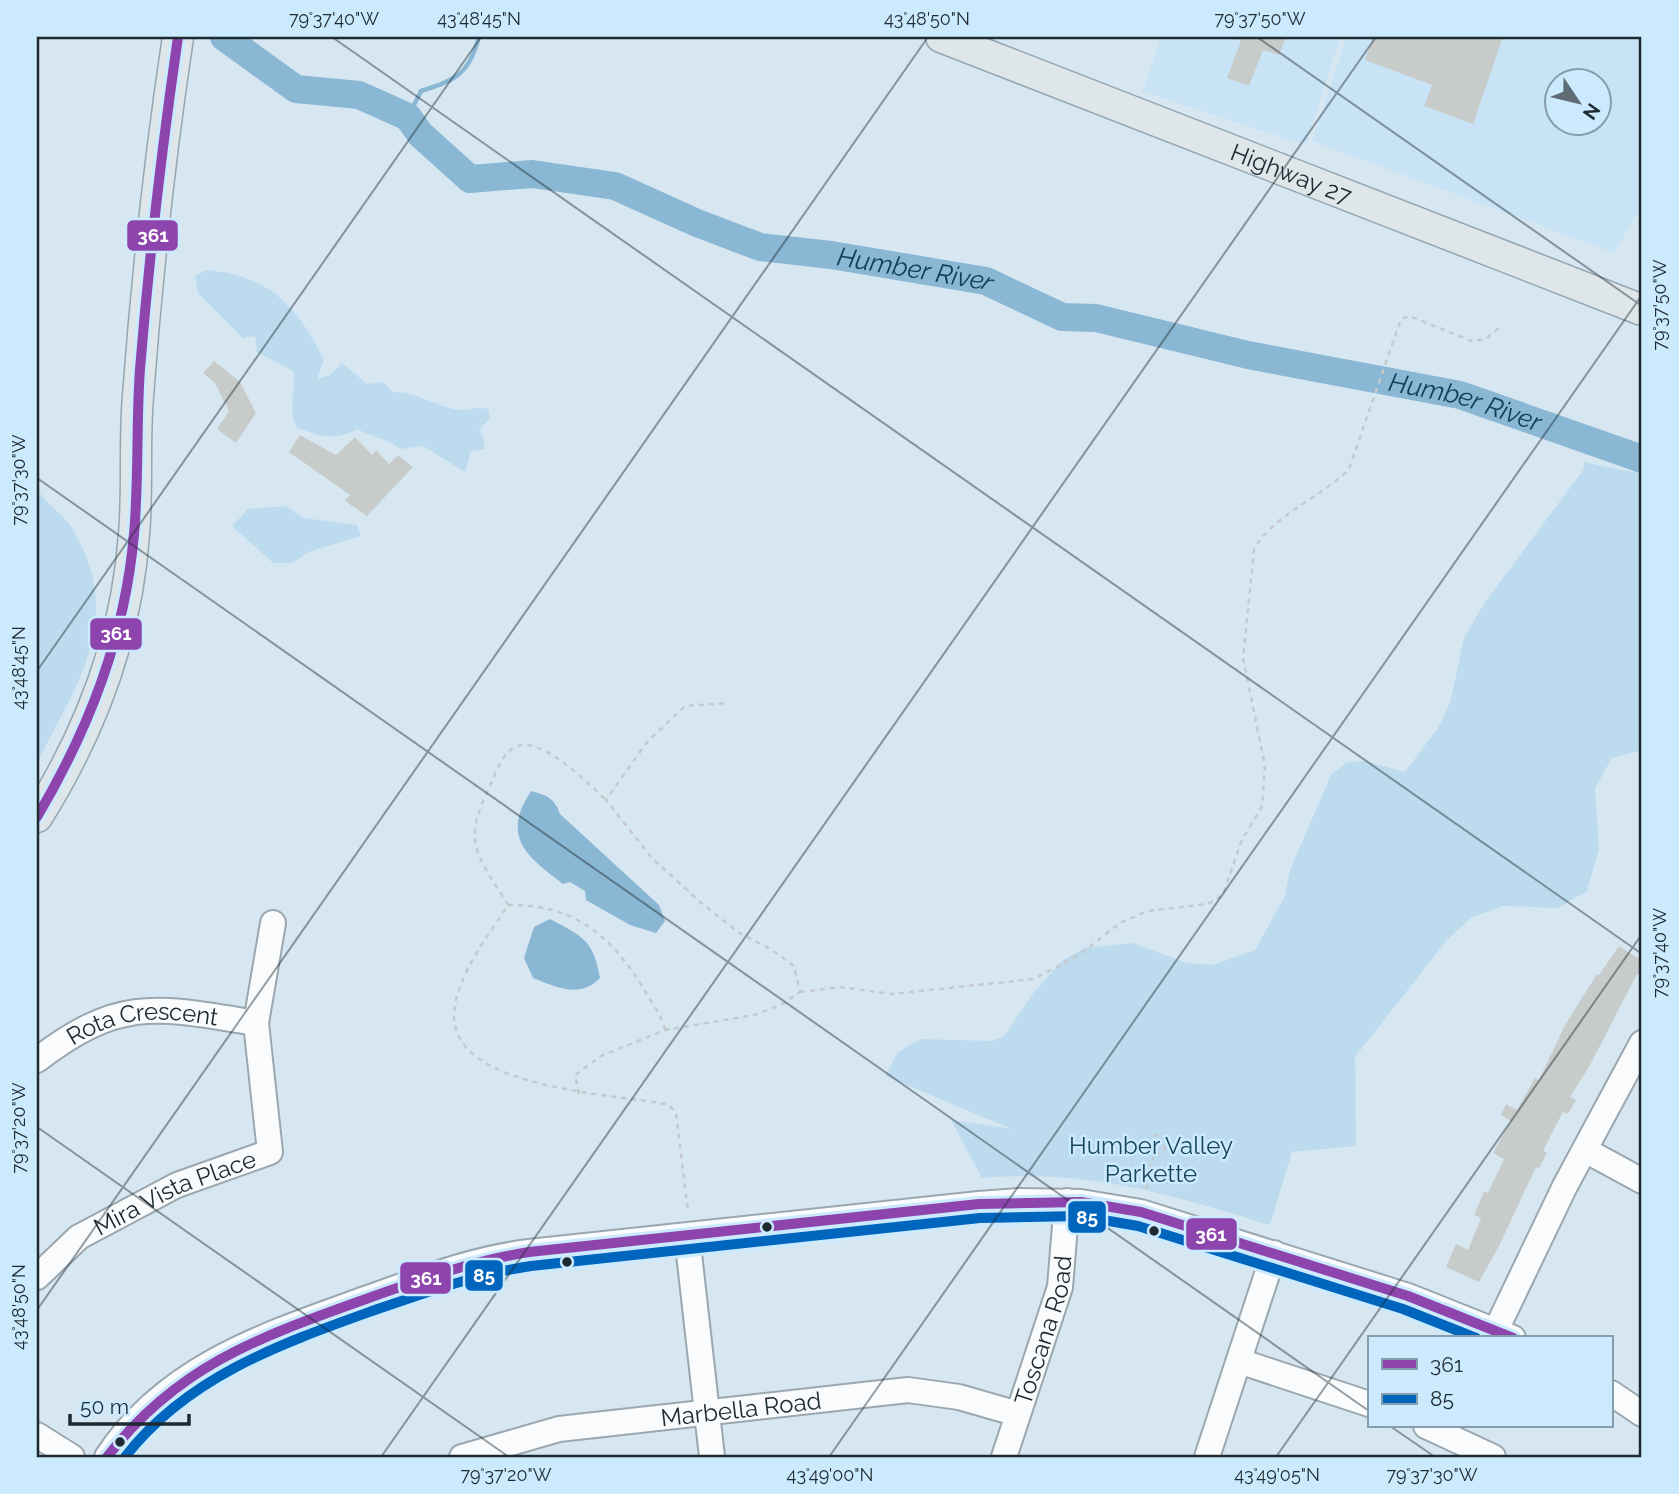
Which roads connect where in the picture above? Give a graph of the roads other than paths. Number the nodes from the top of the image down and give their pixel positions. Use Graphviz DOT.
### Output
graph roads {
  1 [pos="178,37"];
  2 [pos="941,37"];
  3 [pos="1642,310"];
  4 [pos="37,817"];
  5 [pos="273,923"];
  6 [pos="256,1023"];
  7 [pos="1642,1043"];
  8 [pos="37,1060"];
  9 [pos="1585,1150"];
  10 [pos="1642,1181"];
  11 [pos="1067,1202"];
  12 [pos="688,1224"];
  13 [pos="1274,1252"];
  14 [pos="37,1277"];
  15 [pos="1504,1334"];
  16 [pos="1239,1361"];
  17 [pos="1612,1394"];
  18 [pos="1368,1404"];
  19 [pos="707,1412"];
  20 [pos="1018,1414"];
  21 [pos="1642,1414"];
  22 [pos="1430,1428"];
  23 [pos="37,1435"];
  24 [pos="72,1457"];
  25 [pos="107,1457"];
  26 [pos="462,1457"];
  27 [pos="712,1457"];
  28 [pos="1004,1457"];
  29 [pos="1207,1457"];
  30 [pos="1493,1457"];
  1 -- 4 [label="main road"];
  2 -- 3 [label="main road, Highway 27"];
  5 -- 6 [label="street, Mira Vista Place"];
  6 -- 8 [label="street, Rota Crescent"];
  6 -- 14 [label="street, Mira Vista Place"];
  7 -- 9 [label="street"];
  9 -- 10 [label="street"];
  9 -- 15 [label="street"];
  11 -- 12 [label="street"];
  11 -- 13 [label="street"];
  11 -- 20 [label="street, Toscana Road"];
  12 -- 19 [label="street"];
  12 -- 25 [label="street"];
  13 -- 15 [label="street"];
  13 -- 16 [label="street"];
  16 -- 18 [label="street"];
  16 -- 29 [label="street"];
  17 -- 21 [label="street"];
  19 -- 20 [label="street, Marbella Road"];
  19 -- 26 [label="street, Marbella Road"];
  19 -- 27 [label="street"];
  20 -- 28 [label="street, Toscana Road"];
  22 -- 30 [label="street"];
  23 -- 24 [label="street"];
}
